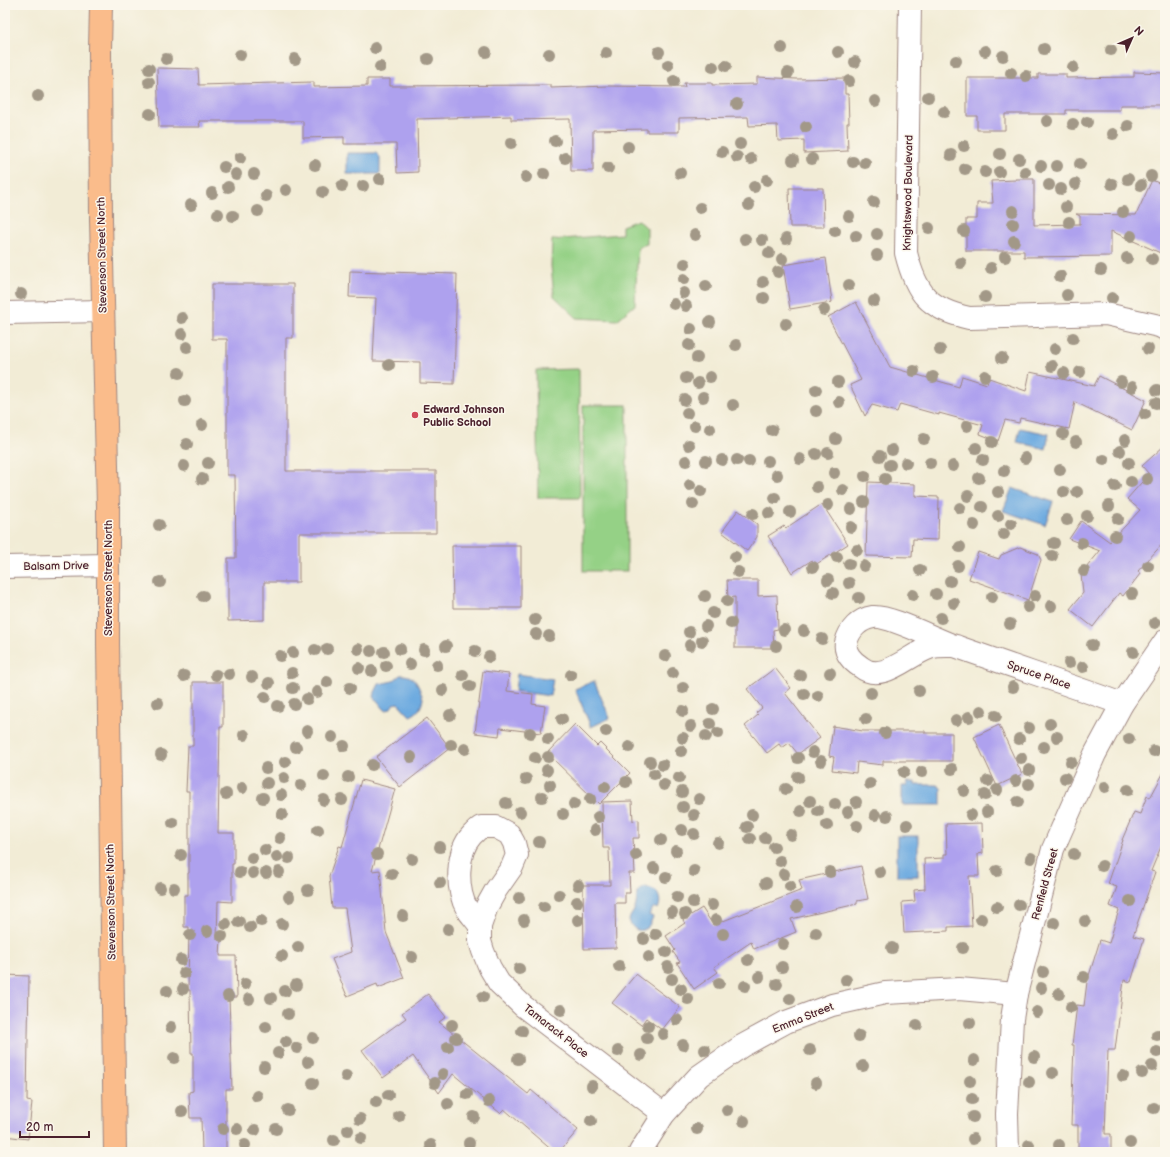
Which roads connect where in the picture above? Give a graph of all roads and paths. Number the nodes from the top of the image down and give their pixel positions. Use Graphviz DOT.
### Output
graph roads {
  1 [pos="101,5"];
  2 [pos="910,5"];
  3 [pos="103,311"];
  4 [pos="5,313"];
  5 [pos="1165,329"];
  6 [pos="108,565"];
  7 [pos="5,567"];
  8 [pos="1165,641"];
  9 [pos="956,646"];
  10 [pos="1122,704"];
  11 [pos="480,926"];
  12 [pos="1016,994"];
  13 [pos="664,1114"];
  14 [pos="115,1152"];
  15 [pos="640,1152"];
  16 [pos="1008,1152"];
  1 -- 3 [label="main road, Stevenson Street North"];
  2 -- 5 [label="street, Knightswood Boulevard"];
  3 -- 4 [label="street"];
  3 -- 6 [label="main road, Stevenson Street North"];
  6 -- 7 [label="street, Balsam Drive"];
  6 -- 14 [label="main road, Stevenson Street North"];
  8 -- 10 [label="street, Renfield Street"];
  9 -- 10 [label="street, Spruce Place"];
  10 -- 12 [label="street, Renfield Street"];
  11 -- 13 [label="street, Tamarack Place"];
  12 -- 13 [label="street, Emma Street"];
  12 -- 16 [label="street, Renfield Street"];
  13 -- 15 [label="street, Emma Street"];
}
